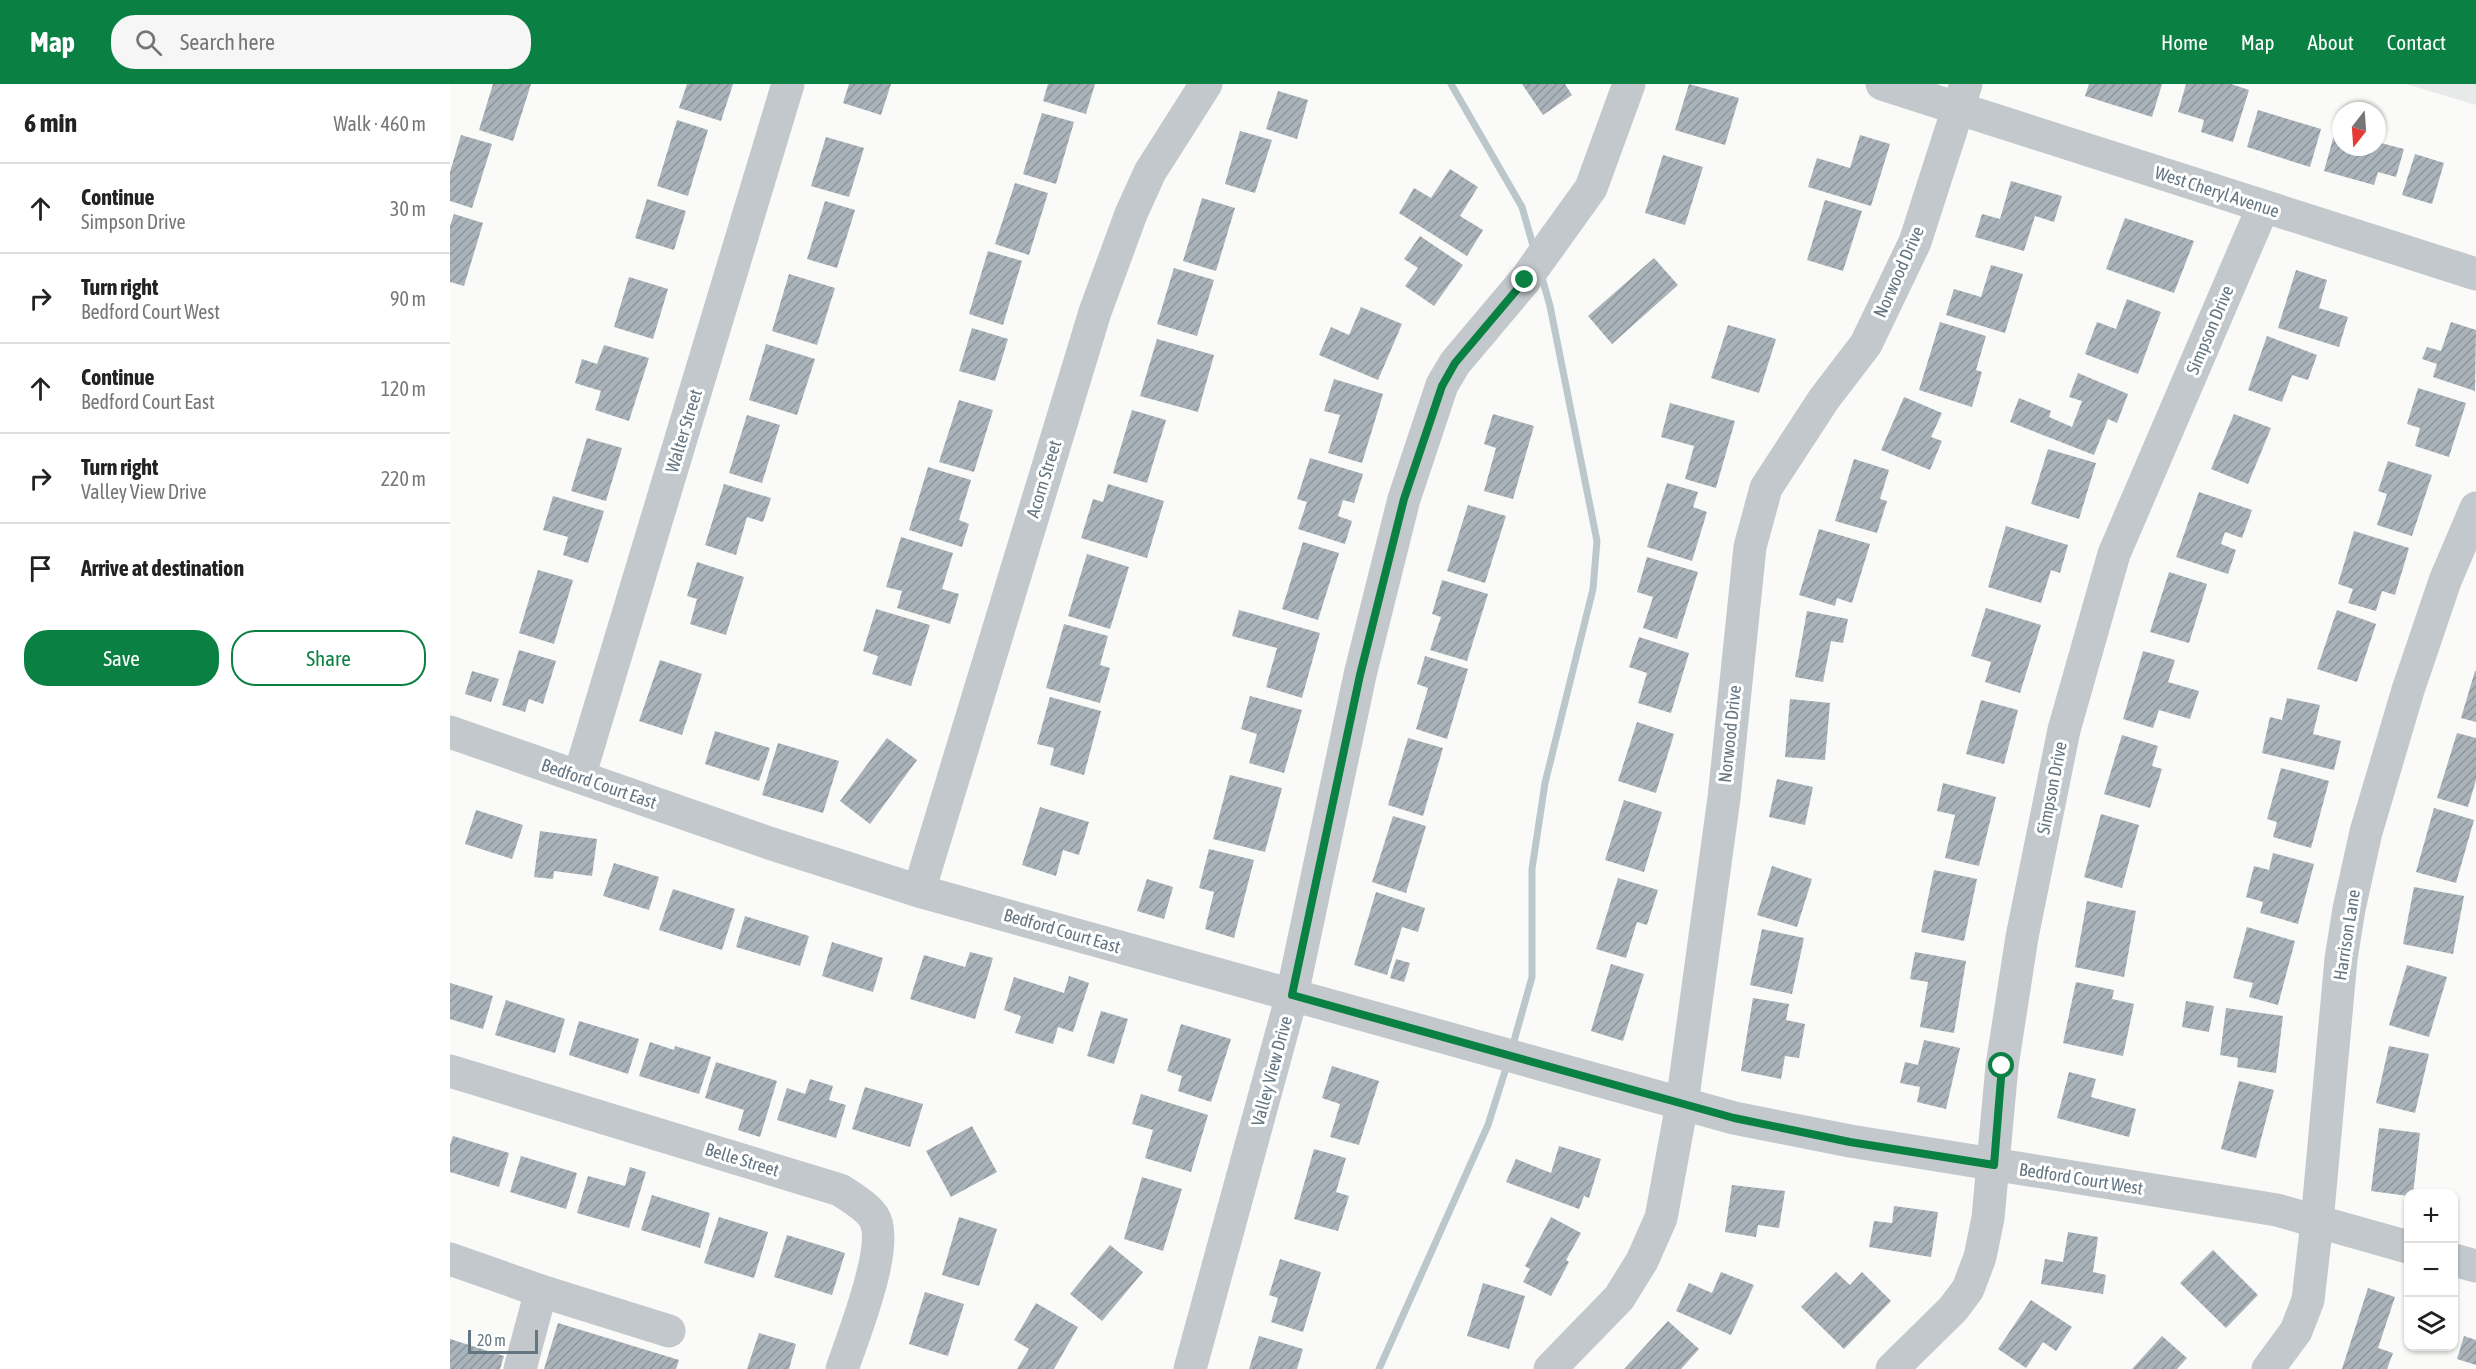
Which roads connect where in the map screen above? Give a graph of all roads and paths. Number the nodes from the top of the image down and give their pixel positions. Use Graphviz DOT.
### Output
graph roads {
  1 [pos="788,84"];
  2 [pos="1206,84"];
  3 [pos="1629,84"];
  4 [pos="1882,84"];
  5 [pos="1962,96"];
  6 [pos="2263,207"];
  7 [pos="2476,274"];
  8 [pos="2476,508"];
  9 [pos="450,732"];
  10 [pos="579,777"];
  11 [pos="919,891"];
  12 [pos="1292,995"];
  13 [pos="450,1071"];
  14 [pos="1682,1104"];
  15 [pos="1994,1165"];
  16 [pos="2318,1222"];
  17 [pos="2404,1246"];
  18 [pos="450,1259"];
  19 [pos="2458,1261"];
  20 [pos="2476,1266"];
  21 [pos="541,1291"];
  22 [pos="669,1331"];
  23 [pos="520,1369"];
  24 [pos="842,1369"];
  25 [pos="1190,1369"];
  26 [pos="1551,1369"];
  27 [pos="1892,1369"];
  28 [pos="2268,1369"];
  1 -- 10 [label="street, Walter Street"];
  2 -- 11 [label="street, Acorn Street"];
  3 -- 12 [label="street, Valley View Drive"];
  4 -- 5 [label="street, West Cheryl Avenue"];
  5 -- 6 [label="street, West Cheryl Avenue"];
  5 -- 14 [label="street, Norwood Drive"];
  6 -- 7 [label="street, West Cheryl Avenue"];
  6 -- 15 [label="street, Simpson Drive"];
  8 -- 16 [label="street, Harrison Lane"];
  9 -- 10 [label="street, Bedford Court East"];
  10 -- 11 [label="street, Bedford Court East"];
  11 -- 12 [label="street, Bedford Court East"];
  12 -- 14 [label="street, Bedford Court East"];
  12 -- 25 [label="street, Valley View Drive"];
  13 -- 24 [label="street, Belle Street"];
  14 -- 15 [label="street, Bedford Court West"];
  14 -- 26 [label="street, Norwood Drive"];
  15 -- 16 [label="street, Bedford Court West"];
  15 -- 27 [label="street, Simpson Drive"];
  16 -- 17 [label="street, Bedford Court West"];
  16 -- 28 [label="street, Harrison Lane"];
  18 -- 21 [label="street"];
  19 -- 20 [label="street"];
  21 -- 22 [label="street"];
  21 -- 23 [label="street"];
}
